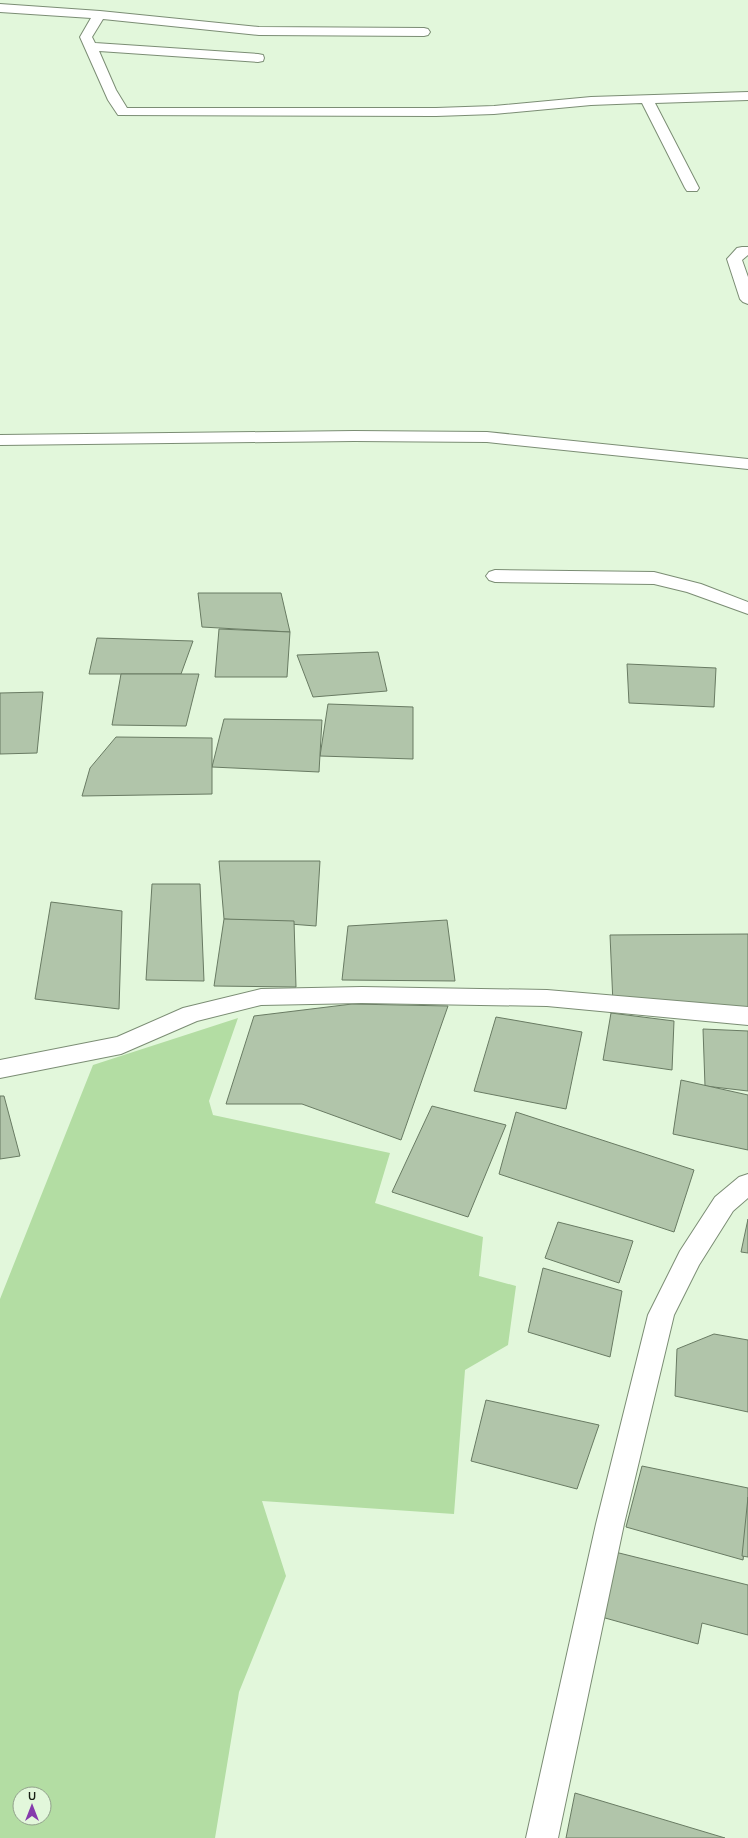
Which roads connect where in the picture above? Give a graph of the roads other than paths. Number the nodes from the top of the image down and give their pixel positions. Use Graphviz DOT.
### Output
graph roads {
  1 [pos="0,8"];
  2 [pos="100,15"];
  3 [pos="424,32"];
  4 [pos="91,47"];
  5 [pos="258,58"];
  6 [pos="748,96"];
  7 [pos="646,99"];
  8 [pos="692,188"];
  9 [pos="748,251"];
  10 [pos="748,299"];
  11 [pos="0,440"];
  12 [pos="748,464"];
  13 [pos="494,576"];
  14 [pos="748,608"];
  15 [pos="748,1016"];
  16 [pos="0,1069"];
  17 [pos="748,1184"];
  18 [pos="542,1838"];
  1 -- 2 [label="street"];
  2 -- 3 [label="street"];
  2 -- 4 [label="street"];
  4 -- 5 [label="street"];
  4 -- 7 [label="street"];
  6 -- 7 [label="street"];
  7 -- 8 [label="street"];
  9 -- 10 [label="street"];
  11 -- 12 [label="street"];
  13 -- 14 [label="street"];
  15 -- 16 [label="street"];
  17 -- 18 [label="street"];
}
